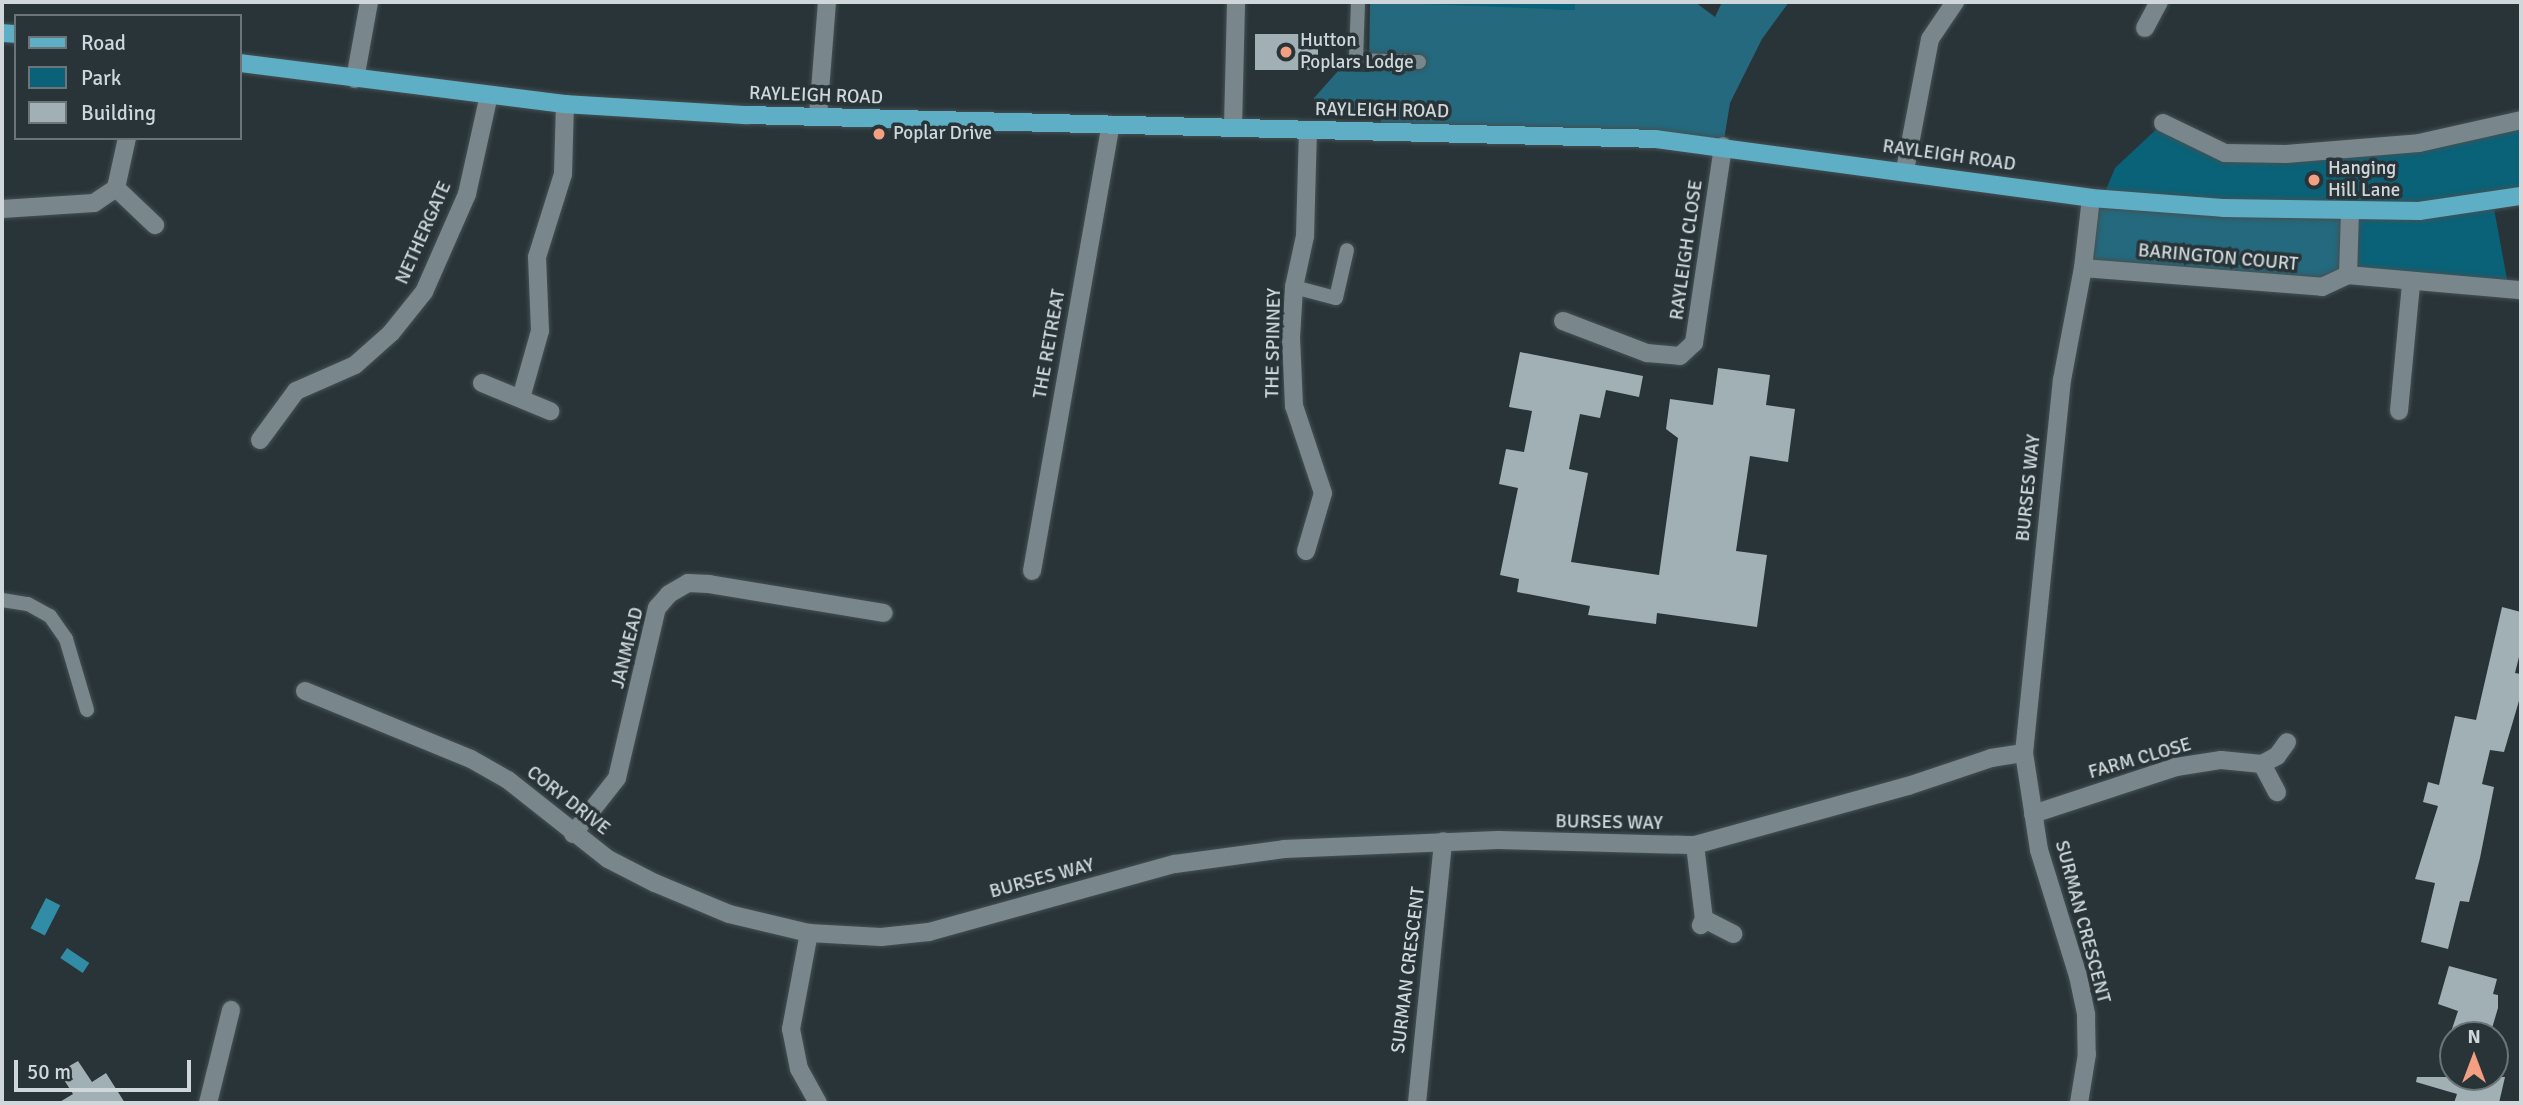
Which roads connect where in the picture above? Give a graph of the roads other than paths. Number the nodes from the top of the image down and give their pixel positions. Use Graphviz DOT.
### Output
graph roads {
  1 [pos="369,2"];
  2 [pos="827,2"];
  3 [pos="1236,2"];
  4 [pos="1357,2"];
  5 [pos="1955,2"];
  6 [pos="2159,2"];
  7 [pos="2145,27"];
  8 [pos="1419,62"];
  9 [pos="242,63"];
  10 [pos="355,79"];
  11 [pos="489,95"];
  12 [pos="565,104"];
  13 [pos="818,116"];
  14 [pos="2521,120"];
  15 [pos="2163,123"];
  16 [pos="1111,125"];
  17 [pos="1233,127"];
  18 [pos="1308,131"];
  19 [pos="127,140"];
  20 [pos="1723,146"];
  21 [pos="1905,170"];
  22 [pos="116,188"];
  23 [pos="2521,196"];
  24 [pos="2091,198"];
  25 [pos="2,209"];
  26 [pos="2350,213"];
  27 [pos="155,225"];
  28 [pos="1347,250"];
  29 [pos="2083,268"];
  30 [pos="2348,275"];
  31 [pos="2411,284"];
  32 [pos="1294,287"];
  33 [pos="2521,290"];
  34 [pos="1563,321"];
  35 [pos="482,383"];
  36 [pos="522,398"];
  37 [pos="551,411"];
  38 [pos="2399,411"];
  39 [pos="260,440"];
  40 [pos="1306,551"];
  41 [pos="1032,571"];
  42 [pos="2,600"];
  43 [pos="884,613"];
  44 [pos="305,691"];
  45 [pos="87,710"];
  46 [pos="2287,742"];
  47 [pos="2024,753"];
  48 [pos="2262,764"];
  49 [pos="2277,792"];
  50 [pos="2033,814"];
  51 [pos="573,834"];
  52 [pos="1443,841"];
  53 [pos="1695,845"];
  54 [pos="809,933"];
  55 [pos="1733,934"];
  56 [pos="231,1010"];
  57 [pos="208,1103"];
  58 [pos="818,1103"];
  59 [pos="1417,1103"];
  60 [pos="2079,1103"];
  1 -- 10 [label="street"];
  2 -- 13 [label="street"];
  3 -- 17 [label="street"];
  4 -- 8 [label="lane"];
  5 -- 21 [label="street"];
  6 -- 7 [label="street"];
  9 -- 10 [label="main road, RAYLEIGH ROAD"];
  10 -- 11 [label="main road, RAYLEIGH ROAD"];
  11 -- 12 [label="main road, RAYLEIGH ROAD"];
  11 -- 39 [label="street, NETHERGATE"];
  12 -- 13 [label="main road, RAYLEIGH ROAD"];
  12 -- 36 [label="street"];
  13 -- 16 [label="main road, RAYLEIGH ROAD"];
  14 -- 15 [label="street"];
  16 -- 17 [label="main road, RAYLEIGH ROAD"];
  16 -- 41 [label="street, THE RETREAT"];
  17 -- 18 [label="main road, RAYLEIGH ROAD"];
  18 -- 20 [label="main road, RAYLEIGH ROAD"];
  18 -- 32 [label="street, THE SPINNEY"];
  19 -- 22 [label="street"];
  20 -- 21 [label="main road, RAYLEIGH ROAD"];
  20 -- 34 [label="street, RAYLEIGH CLOSE"];
  21 -- 24 [label="main road, RAYLEIGH ROAD"];
  22 -- 25 [label="street"];
  22 -- 27 [label="street"];
  23 -- 26 [label="main road, RAYLEIGH ROAD"];
  24 -- 26 [label="main road, RAYLEIGH ROAD"];
  24 -- 29 [label="street, BURSES WAY"];
  26 -- 30 [label="street"];
  28 -- 32 [label="lane"];
  29 -- 30 [label="street, BARINGTON COURT"];
  29 -- 47 [label="street, BURSES WAY"];
  30 -- 31 [label="street, BARINGTON COURT"];
  31 -- 33 [label="street, BARINGTON COURT"];
  31 -- 38 [label="street"];
  32 -- 40 [label="street, THE SPINNEY"];
  35 -- 36 [label="street"];
  36 -- 37 [label="street"];
  42 -- 45 [label="lane"];
  43 -- 51 [label="street, JANMEAD"];
  44 -- 51 [label="street, CORY DRIVE"];
  46 -- 48 [label="street"];
  47 -- 50 [label="street, SURMAN CRESCENT"];
  47 -- 53 [label="street, BURSES WAY"];
  48 -- 49 [label="street"];
  48 -- 50 [label="street, FARM CLOSE"];
  50 -- 60 [label="street, SURMAN CRESCENT"];
  51 -- 54 [label="street, CORY DRIVE"];
  52 -- 53 [label="street, BURSES WAY"];
  52 -- 54 [label="street, BURSES WAY"];
  52 -- 59 [label="street, SURMAN CRESCENT"];
  53 -- 55 [label="street"];
  54 -- 58 [label="street"];
  56 -- 57 [label="street"];
}
